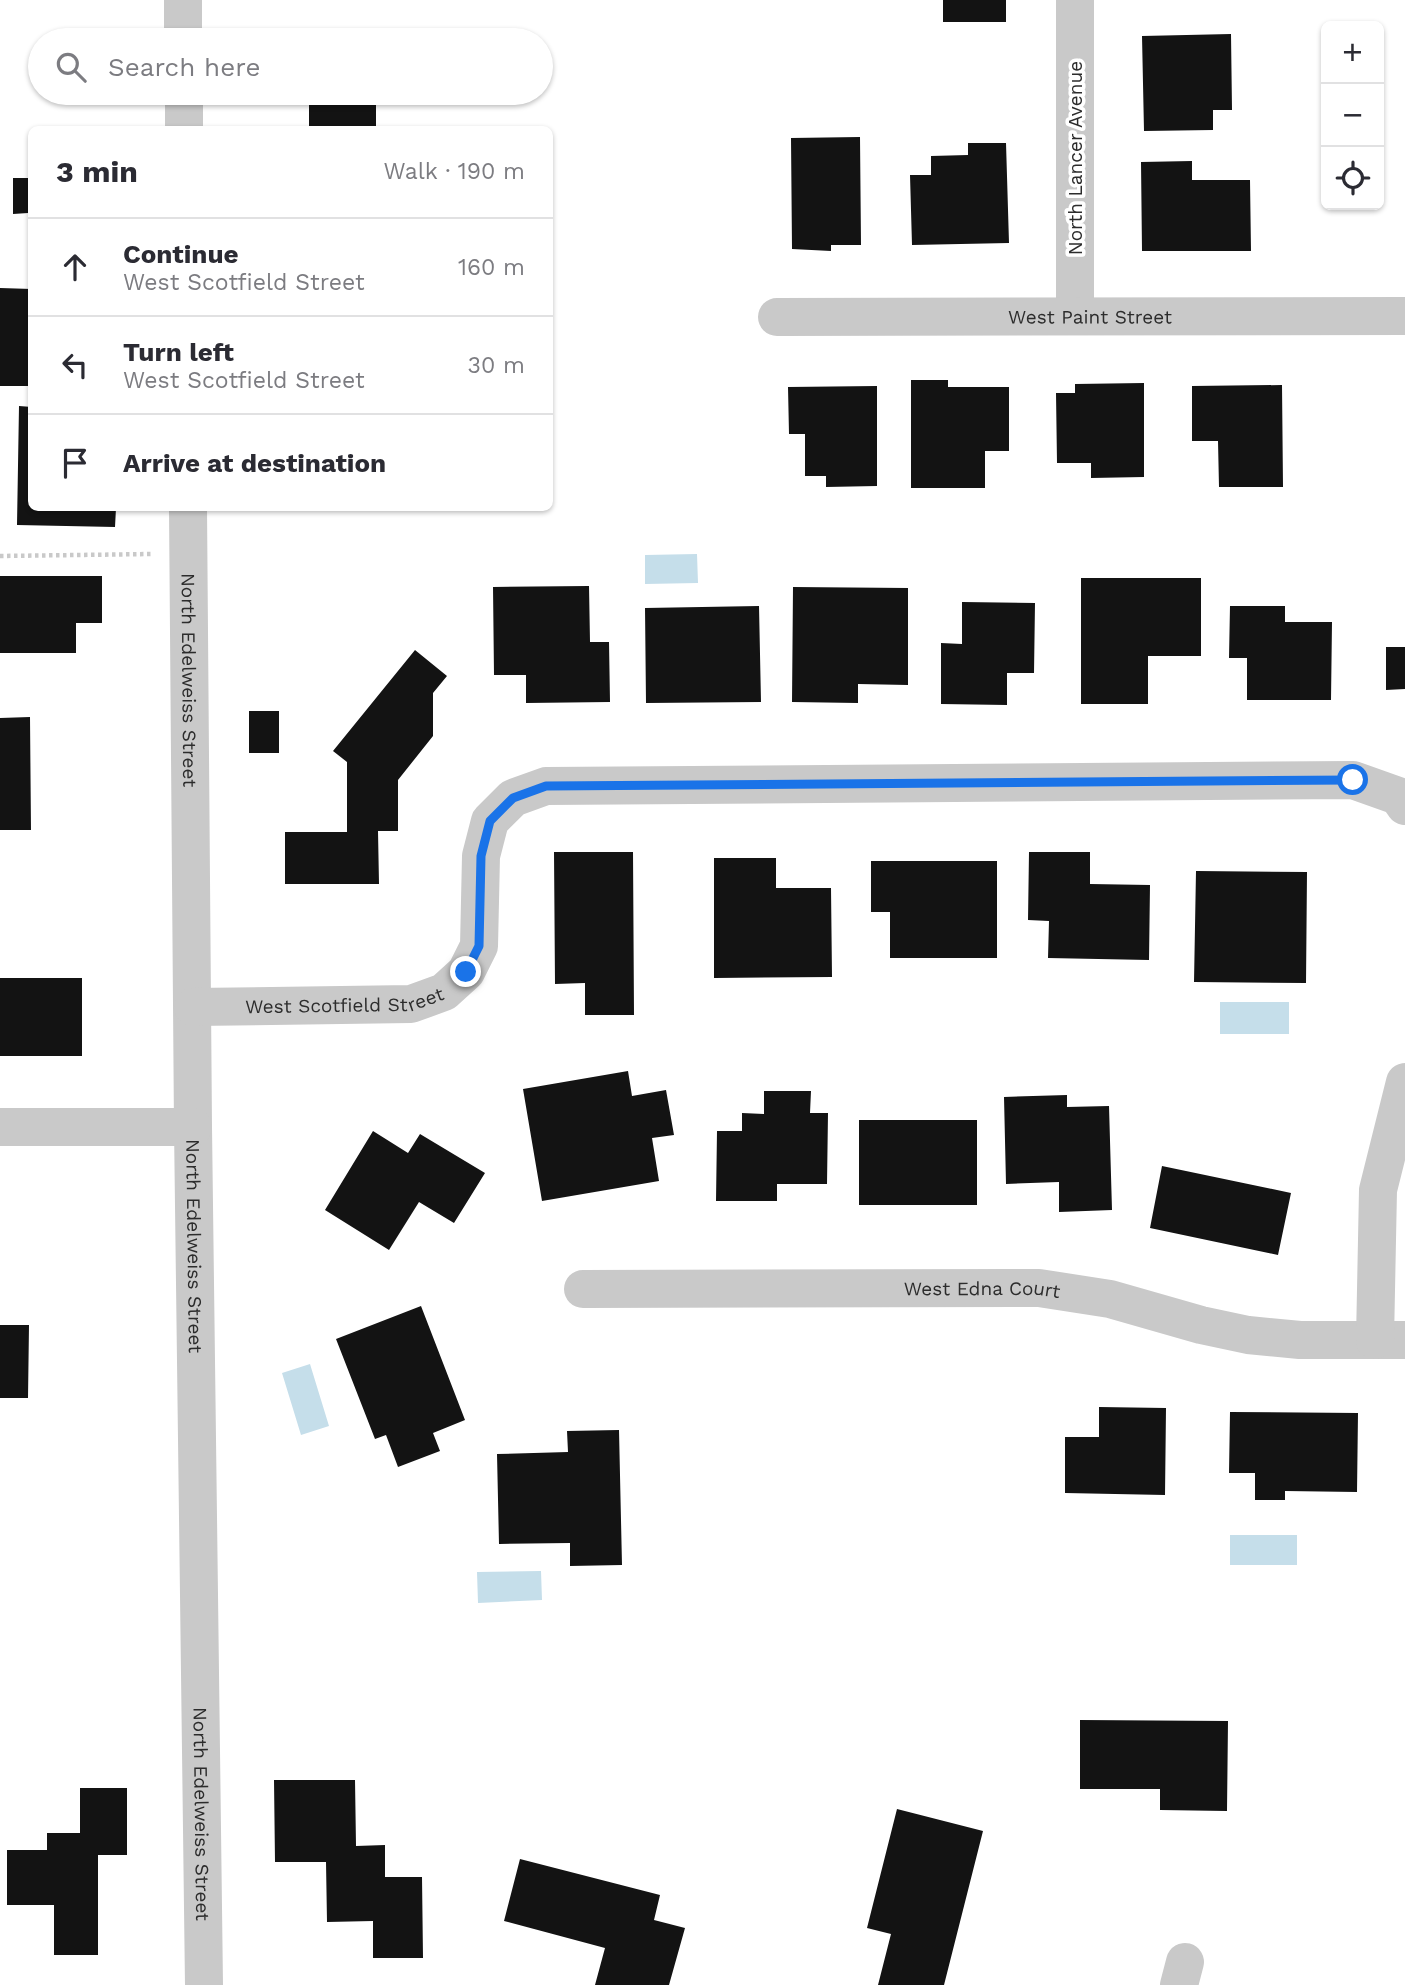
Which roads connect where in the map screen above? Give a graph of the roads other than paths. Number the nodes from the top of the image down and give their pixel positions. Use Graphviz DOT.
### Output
graph roads {
  1 [pos="183,0"];
  2 [pos="1075,0"];
  3 [pos="183,28"];
  4 [pos="184,105"];
  5 [pos="184,126"];
  6 [pos="1074,316"];
  7 [pos="1405,316"];
  8 [pos="777,317"];
  9 [pos="188,511"];
  10 [pos="1405,806"];
  11 [pos="193,1007"];
  12 [pos="1405,1082"];
  13 [pos="193,1126"];
  14 [pos="0,1127"];
  15 [pos="583,1289"];
  16 [pos="1390,1340"];
  17 [pos="204,1985"];
  1 -- 3 [label="street"];
  2 -- 6 [label="street, North Lancer Avenue"];
  4 -- 5 [label="street"];
  6 -- 7 [label="street, West Paint Street"];
  6 -- 8 [label="street, West Paint Street"];
  9 -- 11 [label="street, North Edelweiss Street"];
  10 -- 11 [label="street, West Scotfield Street"];
  11 -- 13 [label="street, North Edelweiss Street"];
  12 -- 16 [label="street"];
  13 -- 14 [label="street"];
  13 -- 17 [label="street, North Edelweiss Street"];
  15 -- 16 [label="street, West Edna Court"];
}
